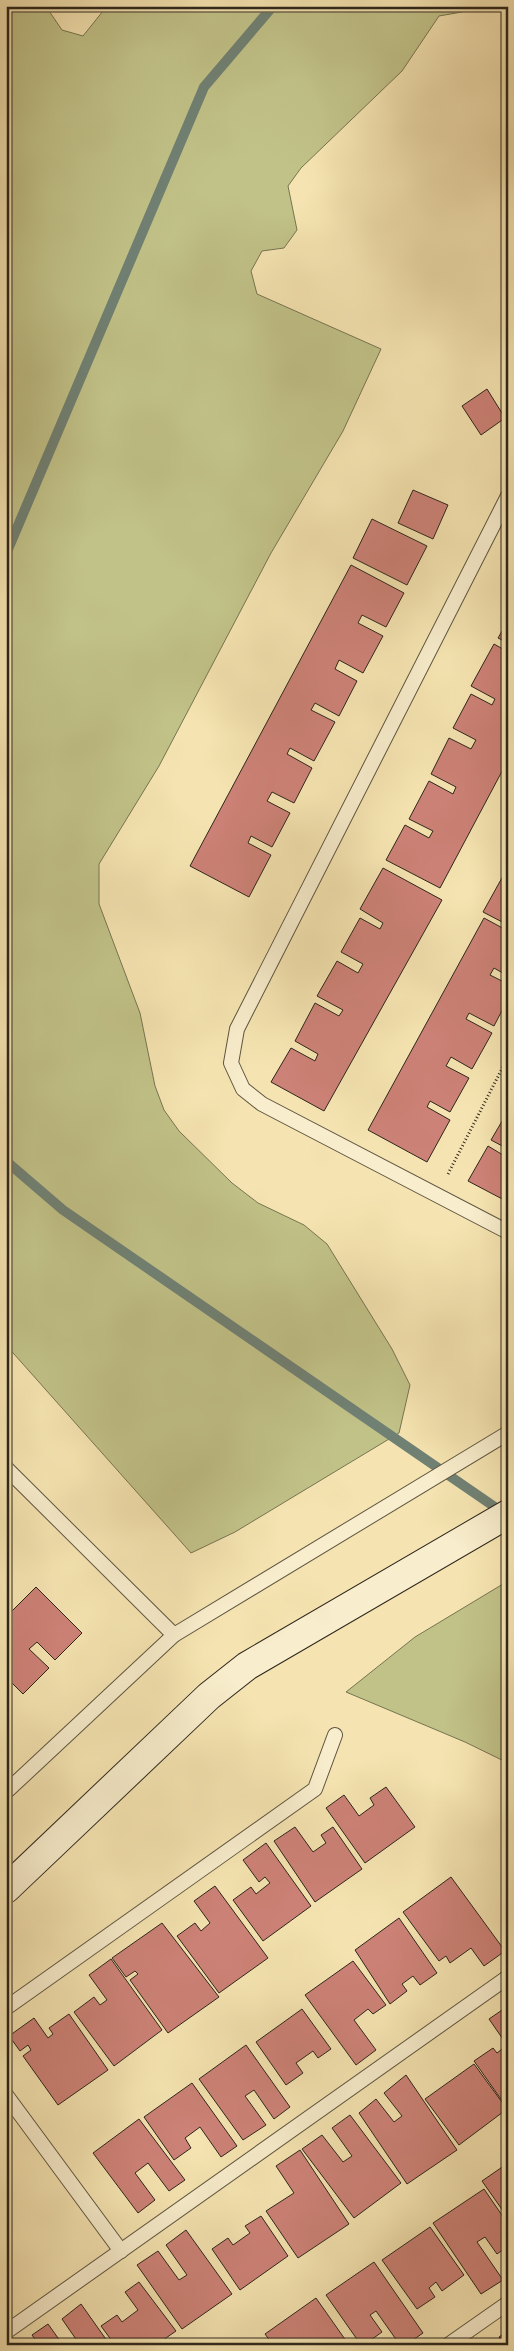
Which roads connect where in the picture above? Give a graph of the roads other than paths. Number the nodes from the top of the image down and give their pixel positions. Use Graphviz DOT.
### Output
graph roads {
  1 [pos="508,496"];
  2 [pos="508,1232"];
  3 [pos="508,1433"];
  4 [pos="6,1468"];
  5 [pos="508,1514"];
  6 [pos="174,1635"];
  7 [pos="335,1735"];
  8 [pos="6,1792"];
  9 [pos="6,1889"];
  10 [pos="508,1977"];
  11 [pos="6,2008"];
  12 [pos="6,2095"];
  13 [pos="121,2251"];
  14 [pos="508,2302"];
  15 [pos="6,2332"];
  16 [pos="448,2345"];
  1 -- 2 [label="lane"];
  3 -- 6 [label="lane"];
  4 -- 6 [label="lane"];
  5 -- 9 [label="street"];
  6 -- 8 [label="lane"];
  7 -- 11 [label="lane"];
  10 -- 13 [label="lane"];
  12 -- 13 [label="lane"];
  13 -- 15 [label="lane"];
  14 -- 16 [label="lane"];
}
